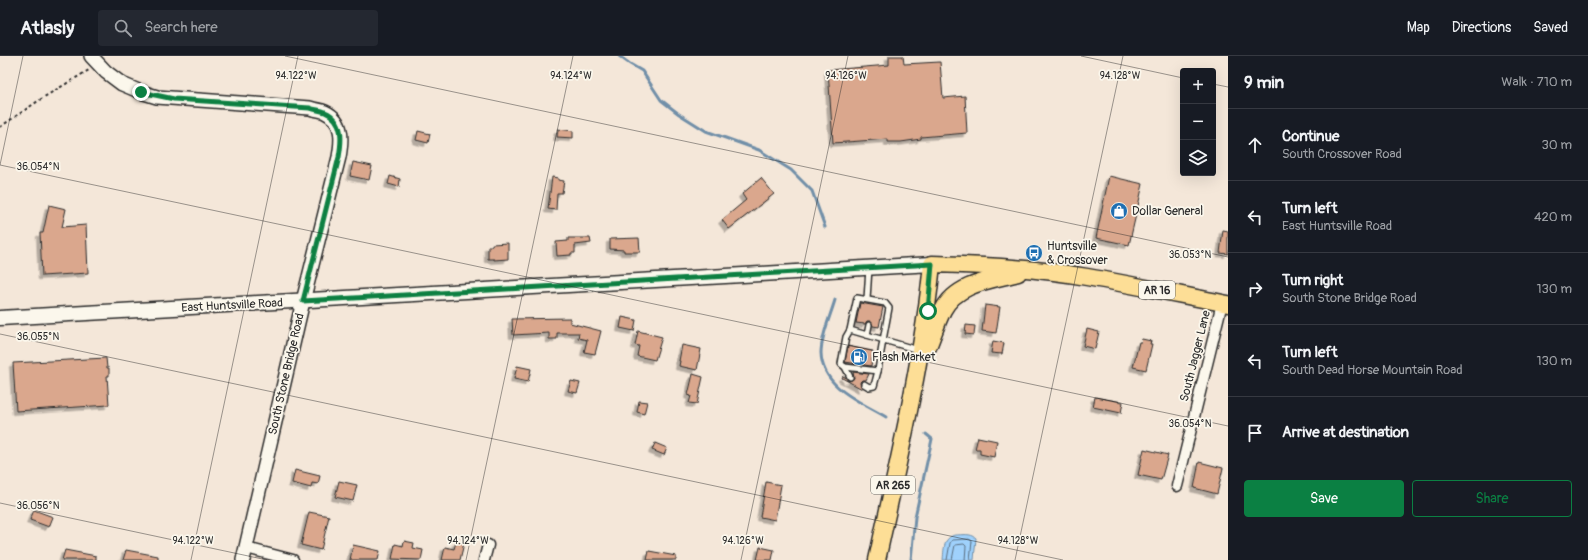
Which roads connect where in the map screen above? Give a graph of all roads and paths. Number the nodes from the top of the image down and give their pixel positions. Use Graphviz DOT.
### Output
graph roads {
  1 [pos="95,60"];
  2 [pos="0,127"];
  3 [pos="932,264"];
  4 [pos="869,268"];
  5 [pos="1033,270"];
  6 [pos="867,299"];
  7 [pos="303,301"];
  8 [pos="1225,304"];
  9 [pos="0,318"];
  10 [pos="869,325"];
  11 [pos="850,330"];
  12 [pos="867,335"];
  13 [pos="883,340"];
  14 [pos="920,351"];
  15 [pos="845,367"];
  16 [pos="878,371"];
  17 [pos="916,376"];
  18 [pos="850,377"];
  19 [pos="864,384"];
  20 [pos="1177,486"];
  21 [pos="488,545"];
  22 [pos="244,554"];
  23 [pos="293,560"];
  24 [pos="484,560"];
  25 [pos="877,560"];
  1 -- 2 [label="path"];
  1 -- 7 [label="street, South Stone Bridge Road"];
  3 -- 4 [label="main road, East Huntsville Road / AR 16"];
  3 -- 5 [label="main road, East Huntsville Road / AR 16"];
  3 -- 14 [label="main road, AR 265"];
  4 -- 6 [label="lane"];
  4 -- 7 [label="main road, East Huntsville Road / AR 16"];
  5 -- 8 [label="main road, East Huntsville Road / AR 16"];
  5 -- 17 [label="main road"];
  6 -- 11 [label="lane"];
  6 -- 13 [label="lane"];
  7 -- 9 [label="main road, East Huntsville Road / AR 16"];
  7 -- 22 [label="street, South Stone Bridge Road"];
  8 -- 20 [label="street, South Jagger Lane"];
  10 -- 12 [label="lane"];
  11 -- 12 [label="lane"];
  11 -- 15 [label="lane"];
  12 -- 13 [label="lane"];
  13 -- 14 [label="lane"];
  13 -- 16 [label="lane"];
  14 -- 17 [label="main road, AR 265"];
  15 -- 16 [label="lane"];
  15 -- 18 [label="lane"];
  16 -- 19 [label="lane"];
  17 -- 25 [label="main road, AR 265"];
  21 -- 24 [label="street"];
  22 -- 23 [label="street"];
}
